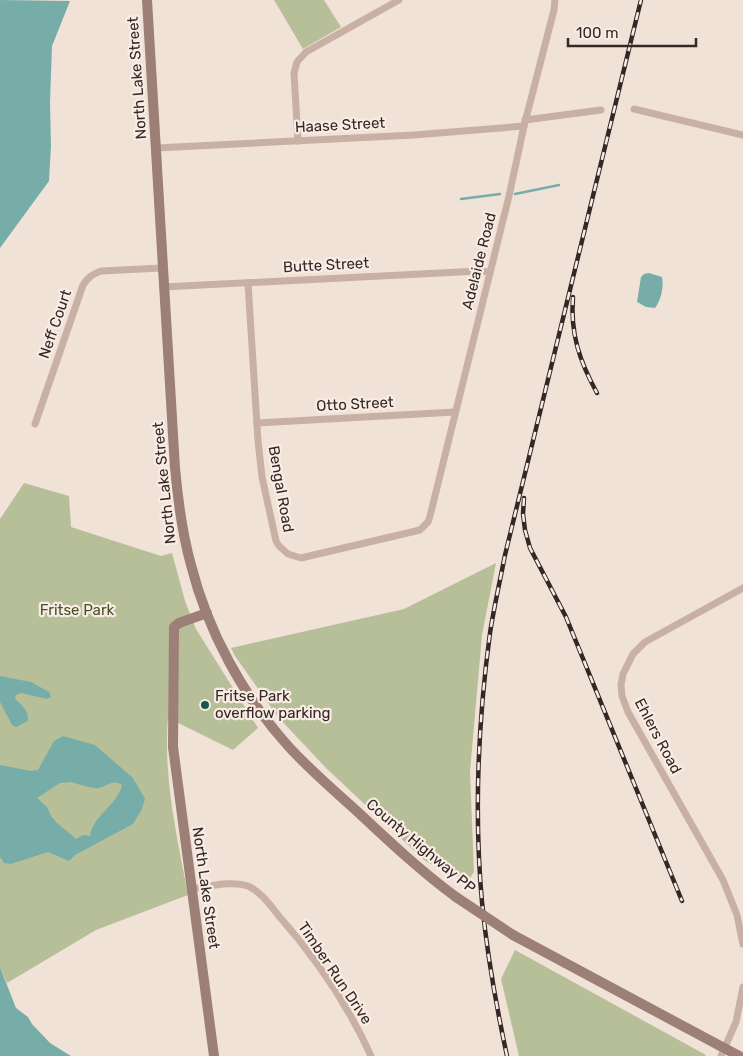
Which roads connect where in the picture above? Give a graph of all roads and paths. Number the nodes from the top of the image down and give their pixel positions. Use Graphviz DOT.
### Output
graph roads {
  1 [pos="147,0"];
  2 [pos="399,0"];
  3 [pos="555,0"];
  4 [pos="634,109"];
  5 [pos="601,110"];
  6 [pos="525,123"];
  7 [pos="743,134"];
  8 [pos="298,141"];
  9 [pos="156,148"];
  10 [pos="162,268"];
  11 [pos="490,272"];
  12 [pos="248,282"];
  13 [pos="164,287"];
  14 [pos="455,412"];
  15 [pos="257,422"];
  16 [pos="35,424"];
  17 [pos="424,526"];
  18 [pos="743,588"];
  19 [pos="207,613"];
  20 [pos="191,889"];
  21 [pos="743,944"];
  22 [pos="743,987"];
  23 [pos="723,1052"];
  24 [pos="214,1056"];
  25 [pos="371,1056"];
  26 [pos="739,1056"];
  1 -- 9 [label="main road, North Lake Street"];
  2 -- 8 [label="street"];
  3 -- 6 [label="street, Adelaide Road"];
  4 -- 7 [label="street"];
  5 -- 6 [label="street, Haase Street"];
  6 -- 8 [label="street, Haase Street"];
  6 -- 11 [label="street, Adelaide Road"];
  8 -- 9 [label="street, Haase Street"];
  9 -- 10 [label="main road, North Lake Street"];
  10 -- 13 [label="main road, North Lake Street"];
  10 -- 16 [label="street, Neff Court"];
  11 -- 12 [label="street, Butte Street"];
  11 -- 14 [label="street, Adelaide Road"];
  12 -- 13 [label="street, Butte Street"];
  12 -- 15 [label="street, Bengal Road"];
  13 -- 19 [label="main road, North Lake Street"];
  14 -- 15 [label="street, Otto Street"];
  14 -- 17 [label="street, Adelaide Road"];
  15 -- 17 [label="street, Bengal Road"];
  18 -- 21 [label="street, Ehlers Road"];
  19 -- 20 [label="main road, North Lake Street"];
  19 -- 23 [label="main road, County Highway PP, bridge"];
  20 -- 24 [label="main road, North Lake Street"];
  20 -- 25 [label="street, Timber Run Drive"];
  22 -- 23 [label="street"];
  23 -- 26 [label="main road, County Highway PP"];
}
